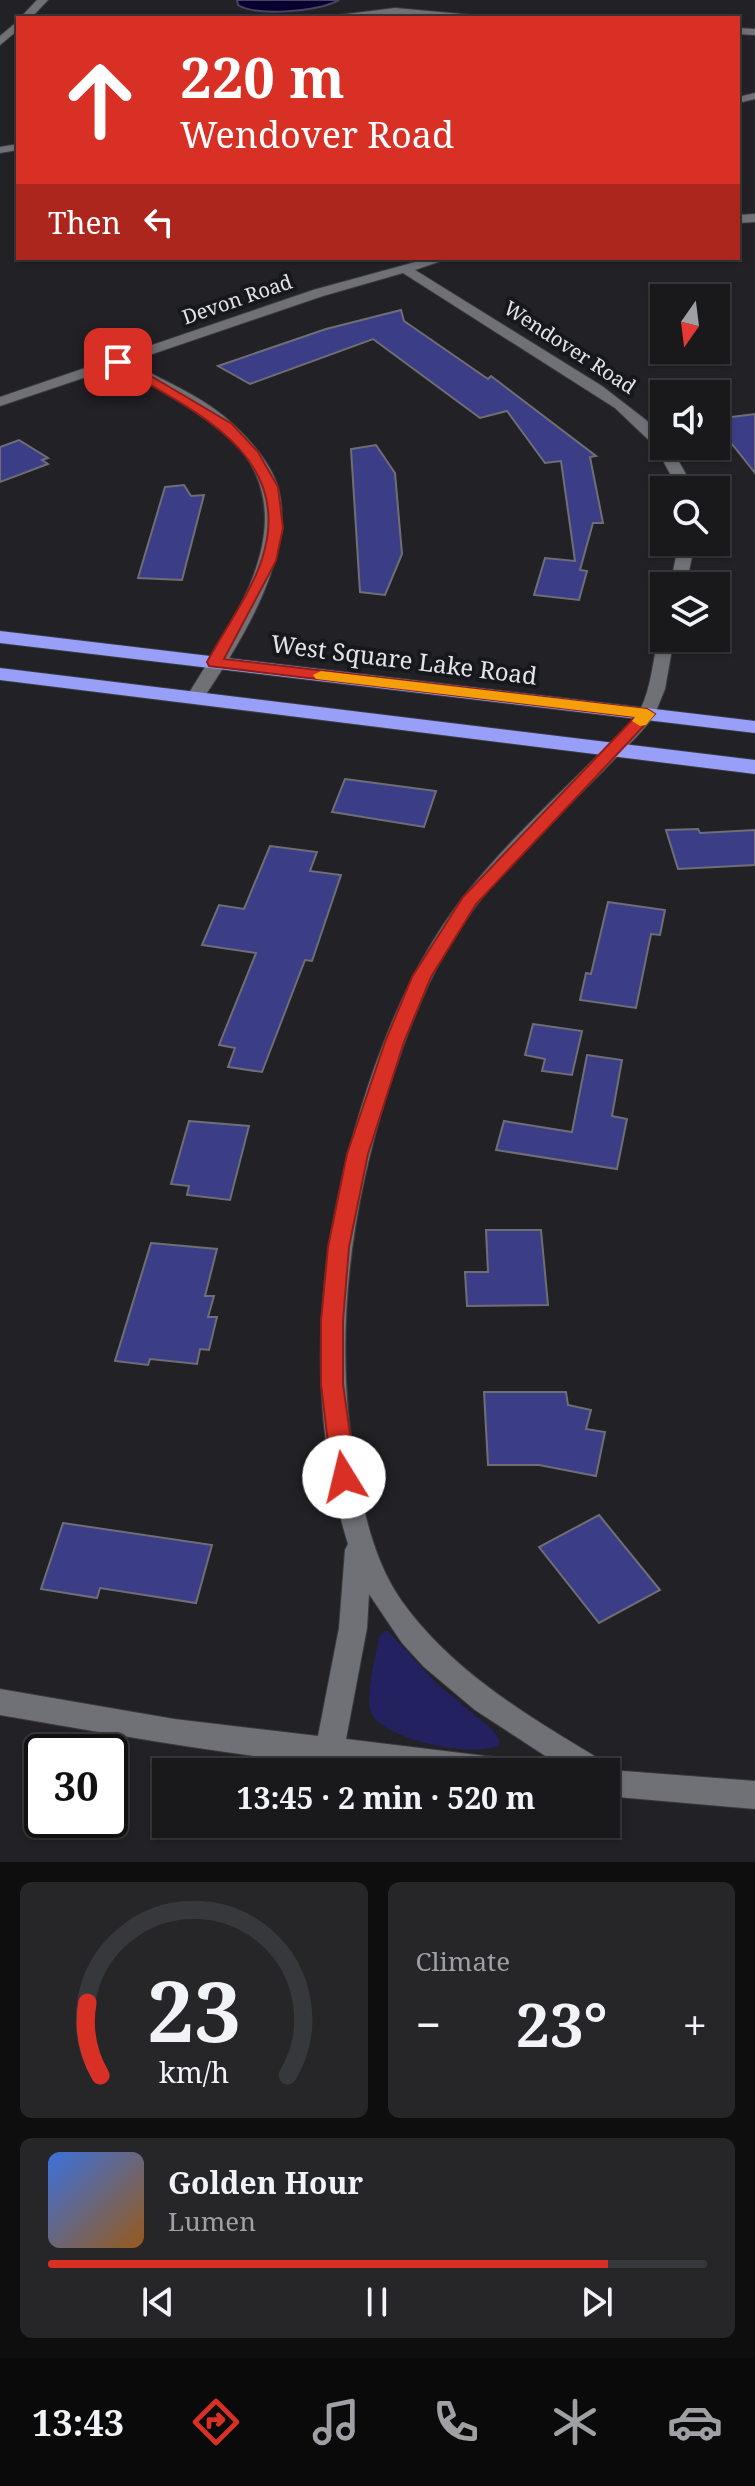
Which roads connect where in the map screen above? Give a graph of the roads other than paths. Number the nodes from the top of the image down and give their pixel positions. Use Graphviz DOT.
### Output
graph roads {
  1 [pos="43,0"];
  2 [pos="27,16"];
  3 [pos="341,16"];
  4 [pos="451,16"];
  5 [pos="16,26"];
  6 [pos="0,42"];
  7 [pos="436,260"];
  8 [pos="403,268"];
  9 [pos="118,362"];
  10 [pos="0,402"];
  11 [pos="680,476"];
  12 [pos="0,637"];
  13 [pos="662,652"];
  14 [pos="215,662"];
  15 [pos="0,674"];
  16 [pos="195,698"];
  17 [pos="647,714"];
  18 [pos="755,727"];
  19 [pos="613,749"];
  20 [pos="755,767"];
  21 [pos="358,1536"];
  22 [pos="0,1702"];
  23 [pos="329,1752"];
  24 [pos="383,1758"];
  25 [pos="573,1758"];
  26 [pos="620,1781"];
  27 [pos="755,1795"];
  1 -- 2 [label="street"];
  3 -- 4 [label="street"];
  5 -- 6 [label="street"];
  7 -- 8 [label="street, Devon Road"];
  8 -- 9 [label="street, Devon Road"];
  8 -- 11 [label="street, Wendover Road"];
  9 -- 10 [label="street, Devon Road"];
  9 -- 14 [label="street"];
  12 -- 14 [label="highway, West Square Lake Road"];
  13 -- 17 [label="street"];
  14 -- 16 [label="street"];
  14 -- 17 [label="highway, West Square Lake Road"];
  15 -- 16 [label="highway"];
  16 -- 19 [label="highway"];
  17 -- 18 [label="highway, West Square Lake Road"];
  17 -- 19 [label="street"];
  19 -- 20 [label="highway"];
  19 -- 21 [label="street"];
  21 -- 23 [label="street"];
  21 -- 25 [label="street"];
  22 -- 23 [label="street"];
  23 -- 24 [label="street"];
  26 -- 27 [label="street"];
}
